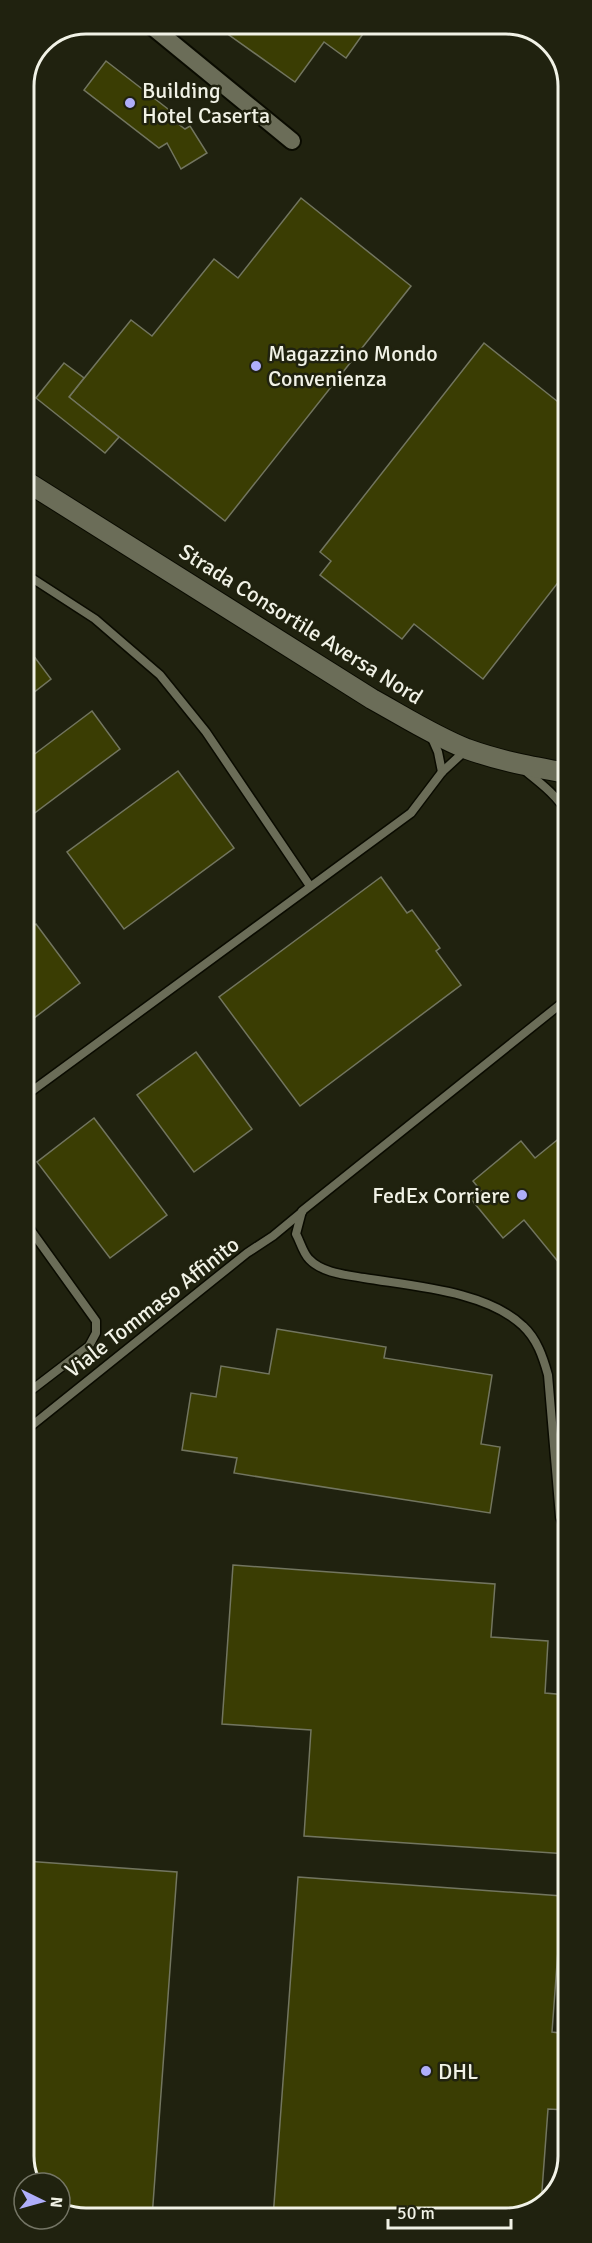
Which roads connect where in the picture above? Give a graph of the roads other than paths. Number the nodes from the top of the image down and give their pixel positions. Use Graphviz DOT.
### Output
graph roads {
  1 [pos="161,34"];
  2 [pos="292,141"];
  3 [pos="34,486"];
  4 [pos="34,579"];
  5 [pos="428,731"];
  6 [pos="467,749"];
  7 [pos="519,765"];
  8 [pos="442,772"];
  9 [pos="558,772"];
  10 [pos="558,800"];
  11 [pos="310,886"];
  12 [pos="558,1007"];
  13 [pos="34,1089"];
  14 [pos="302,1211"];
  15 [pos="34,1235"];
  16 [pos="34,1388"];
  17 [pos="34,1424"];
  18 [pos="558,1492"];
  1 -- 2 [label="street"];
  3 -- 5 [label="street, Strada Consortile Aversa Nord"];
  4 -- 11 [label="lane"];
  5 -- 6 [label="street, Strada Consortile Aversa Nord"];
  5 -- 8 [label="lane"];
  6 -- 7 [label="street, Strada Consortile Aversa Nord"];
  6 -- 8 [label="lane"];
  7 -- 9 [label="street, Strada Consortile Aversa Nord"];
  7 -- 10 [label="lane"];
  8 -- 11 [label="lane"];
  11 -- 13 [label="lane"];
  12 -- 14 [label="lane, Viale Tommaso Affinito"];
  14 -- 17 [label="lane, Viale Tommaso Affinito"];
  14 -- 18 [label="lane"];
  15 -- 16 [label="lane"];
}
